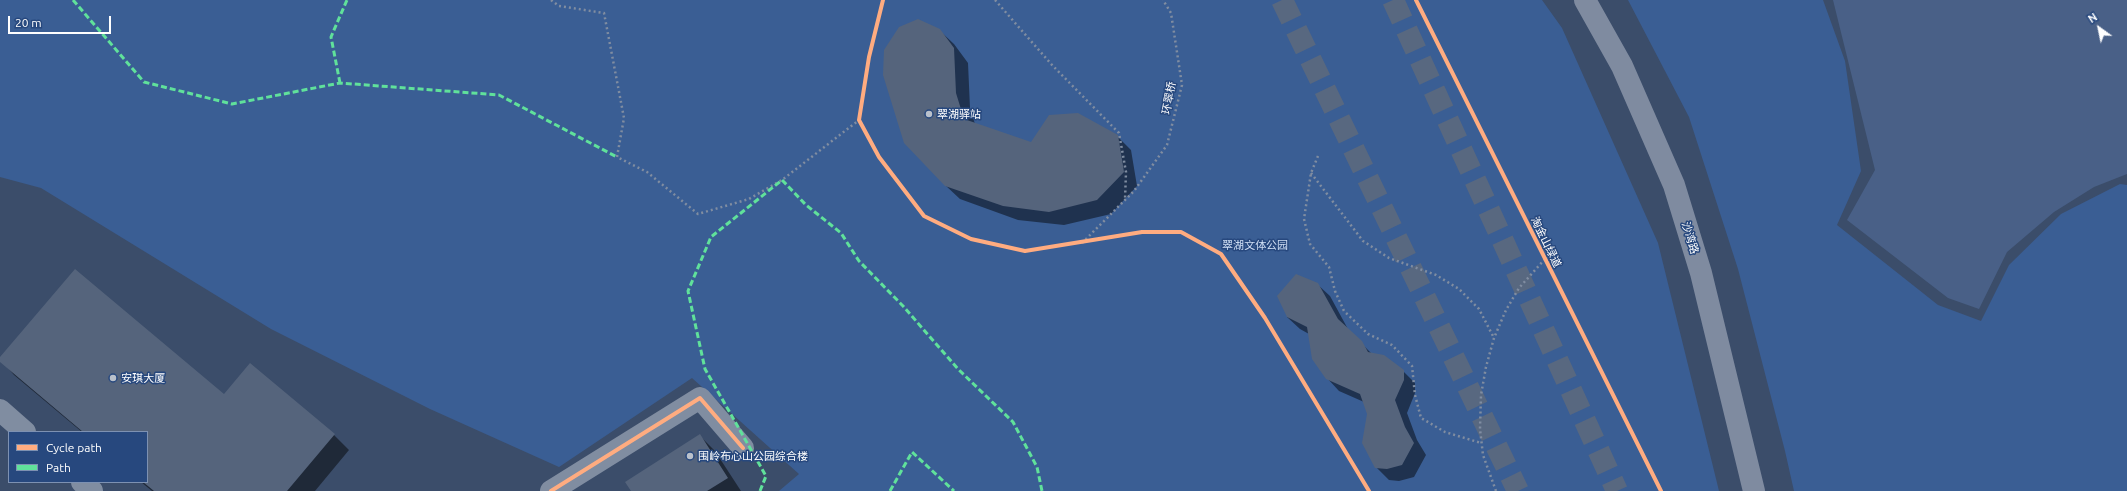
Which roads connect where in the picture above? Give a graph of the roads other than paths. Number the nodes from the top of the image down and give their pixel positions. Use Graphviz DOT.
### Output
graph roads {
  1 [pos="1585,0"];
  2 [pos="0,410"];
  3 [pos="24,431"];
  4 [pos="743,448"];
  5 [pos="83,483"];
  6 [pos="92,491"];
  7 [pos="551,491"];
  8 [pos="1754,491"];
  1 -- 8 [label="main road, 沙湾路"];
  2 -- 3 [label="street"];
  4 -- 7 [label="street"];
  5 -- 6 [label="street"];
}
